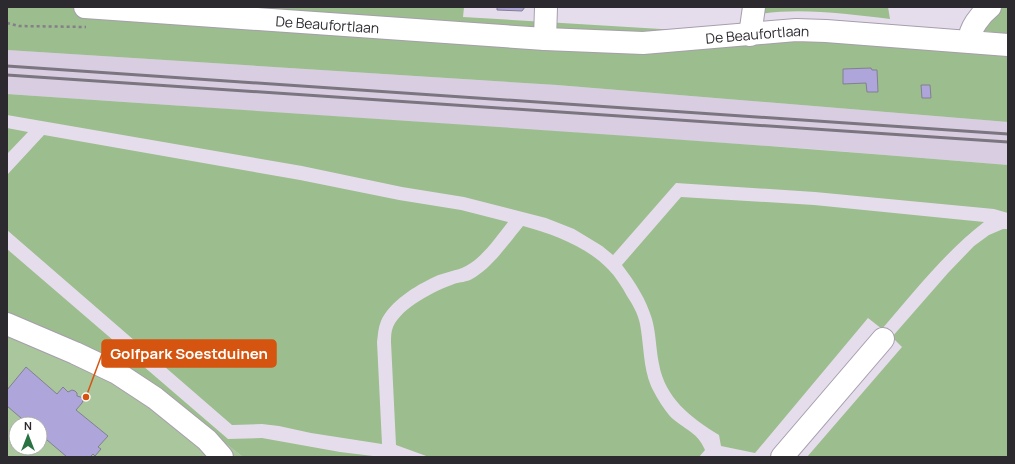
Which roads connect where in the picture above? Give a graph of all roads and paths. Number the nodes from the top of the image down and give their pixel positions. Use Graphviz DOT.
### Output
graph roads {
  1 [pos="546,7"];
  2 [pos="754,7"];
  3 [pos="990,7"];
  4 [pos="86,17"];
  5 [pos="7,23"];
  6 [pos="750,35"];
  7 [pos="545,39"];
  8 [pos="969,41"];
  9 [pos="1008,45"];
  10 [pos="7,324"];
  11 [pos="884,339"];
  12 [pos="222,457"];
  13 [pos="782,457"];
  1 -- 7 [label="street"];
  2 -- 6 [label="street"];
  3 -- 8 [label="street"];
  4 -- 5 [label="path"];
  4 -- 7 [label="street, De Beaufortlaan"];
  6 -- 7 [label="street, De Beaufortlaan"];
  6 -- 8 [label="street, De Beaufortlaan"];
  8 -- 9 [label="street, De Beaufortlaan"];
  10 -- 12 [label="street"];
  11 -- 13 [label="street"];
}
